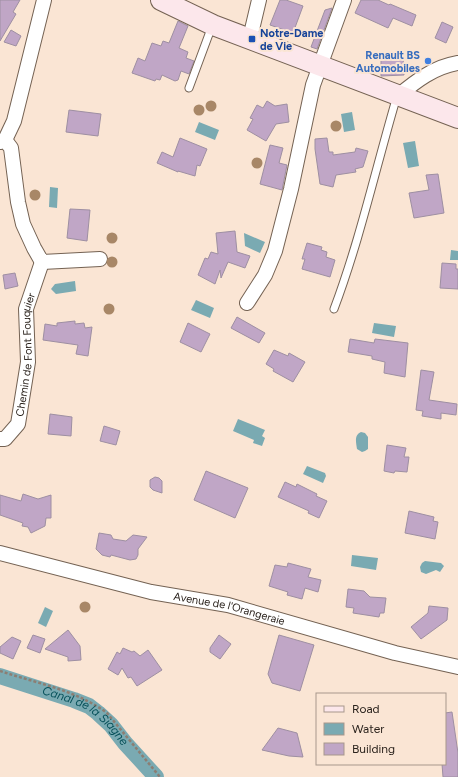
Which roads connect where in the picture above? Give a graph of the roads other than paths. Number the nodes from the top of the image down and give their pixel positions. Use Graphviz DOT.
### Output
graph roads {
  1 [pos="44,0"];
  2 [pos="161,0"];
  3 [pos="259,0"];
  4 [pos="344,0"];
  5 [pos="213,25"];
  6 [pos="250,38"];
  7 [pos="458,63"];
  8 [pos="320,66"];
  9 [pos="190,88"];
  10 [pos="398,96"];
  11 [pos="458,118"];
  12 [pos="3,141"];
  13 [pos="100,259"];
  14 [pos="42,262"];
  15 [pos="247,303"];
  16 [pos="334,309"];
  17 [pos="0,439"];
  18 [pos="0,553"];
  19 [pos="458,666"];
  1 -- 12 [label="street"];
  2 -- 5 [label="main road"];
  3 -- 6 [label="street"];
  4 -- 8 [label="street"];
  5 -- 6 [label="main road"];
  5 -- 9 [label="lane"];
  6 -- 8 [label="main road"];
  7 -- 10 [label="street"];
  8 -- 10 [label="main road"];
  8 -- 15 [label="street"];
  10 -- 11 [label="main road"];
  10 -- 16 [label="lane"];
  12 -- 14 [label="street"];
  13 -- 14 [label="street"];
  14 -- 17 [label="street, Chemin de Font Fouquier"];
  18 -- 19 [label="street, Avenue de l'Orangeraie"];
}
